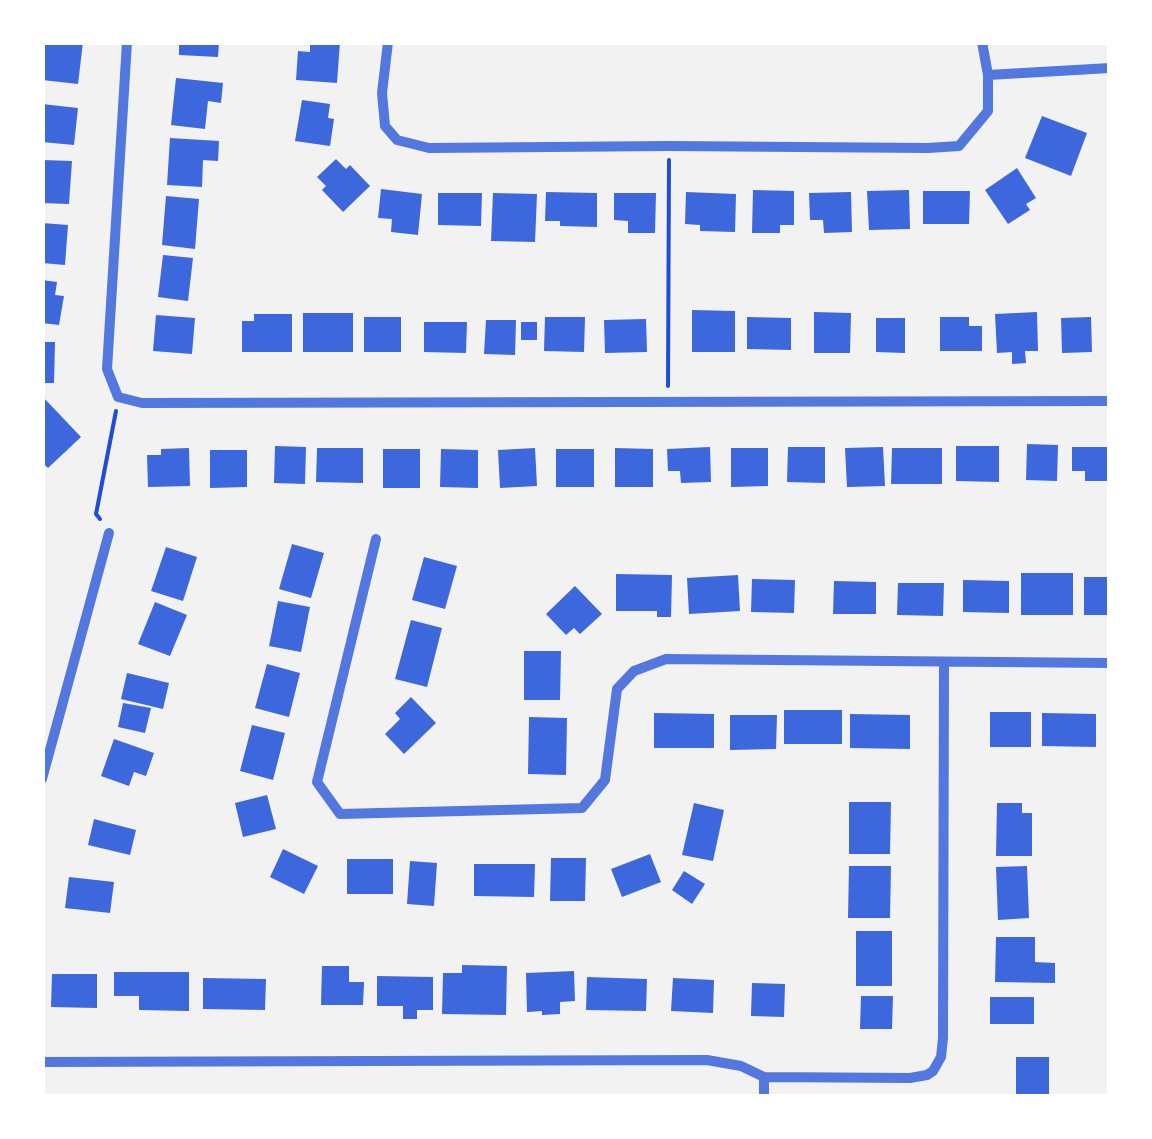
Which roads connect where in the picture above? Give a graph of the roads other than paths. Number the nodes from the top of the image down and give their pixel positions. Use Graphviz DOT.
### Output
graph roads {
  1 [pos="127,42"];
  2 [pos="388,42"];
  3 [pos="982,42"];
  4 [pos="1110,68"];
  5 [pos="988,74"];
  6 [pos="1110,401"];
  7 [pos="110,533"];
  8 [pos="376,538"];
  9 [pos="944,662"];
  10 [pos="1110,663"];
  11 [pos="42,779"];
  12 [pos="42,1062"];
  13 [pos="764,1077"];
  14 [pos="764,1096"];
  1 -- 6 [label="street"];
  2 -- 5 [label="street"];
  3 -- 5 [label="street"];
  4 -- 5 [label="street"];
  7 -- 11 [label="street"];
  8 -- 9 [label="street"];
  9 -- 10 [label="street"];
  9 -- 13 [label="street"];
  12 -- 13 [label="street"];
  13 -- 14 [label="street"];
}
